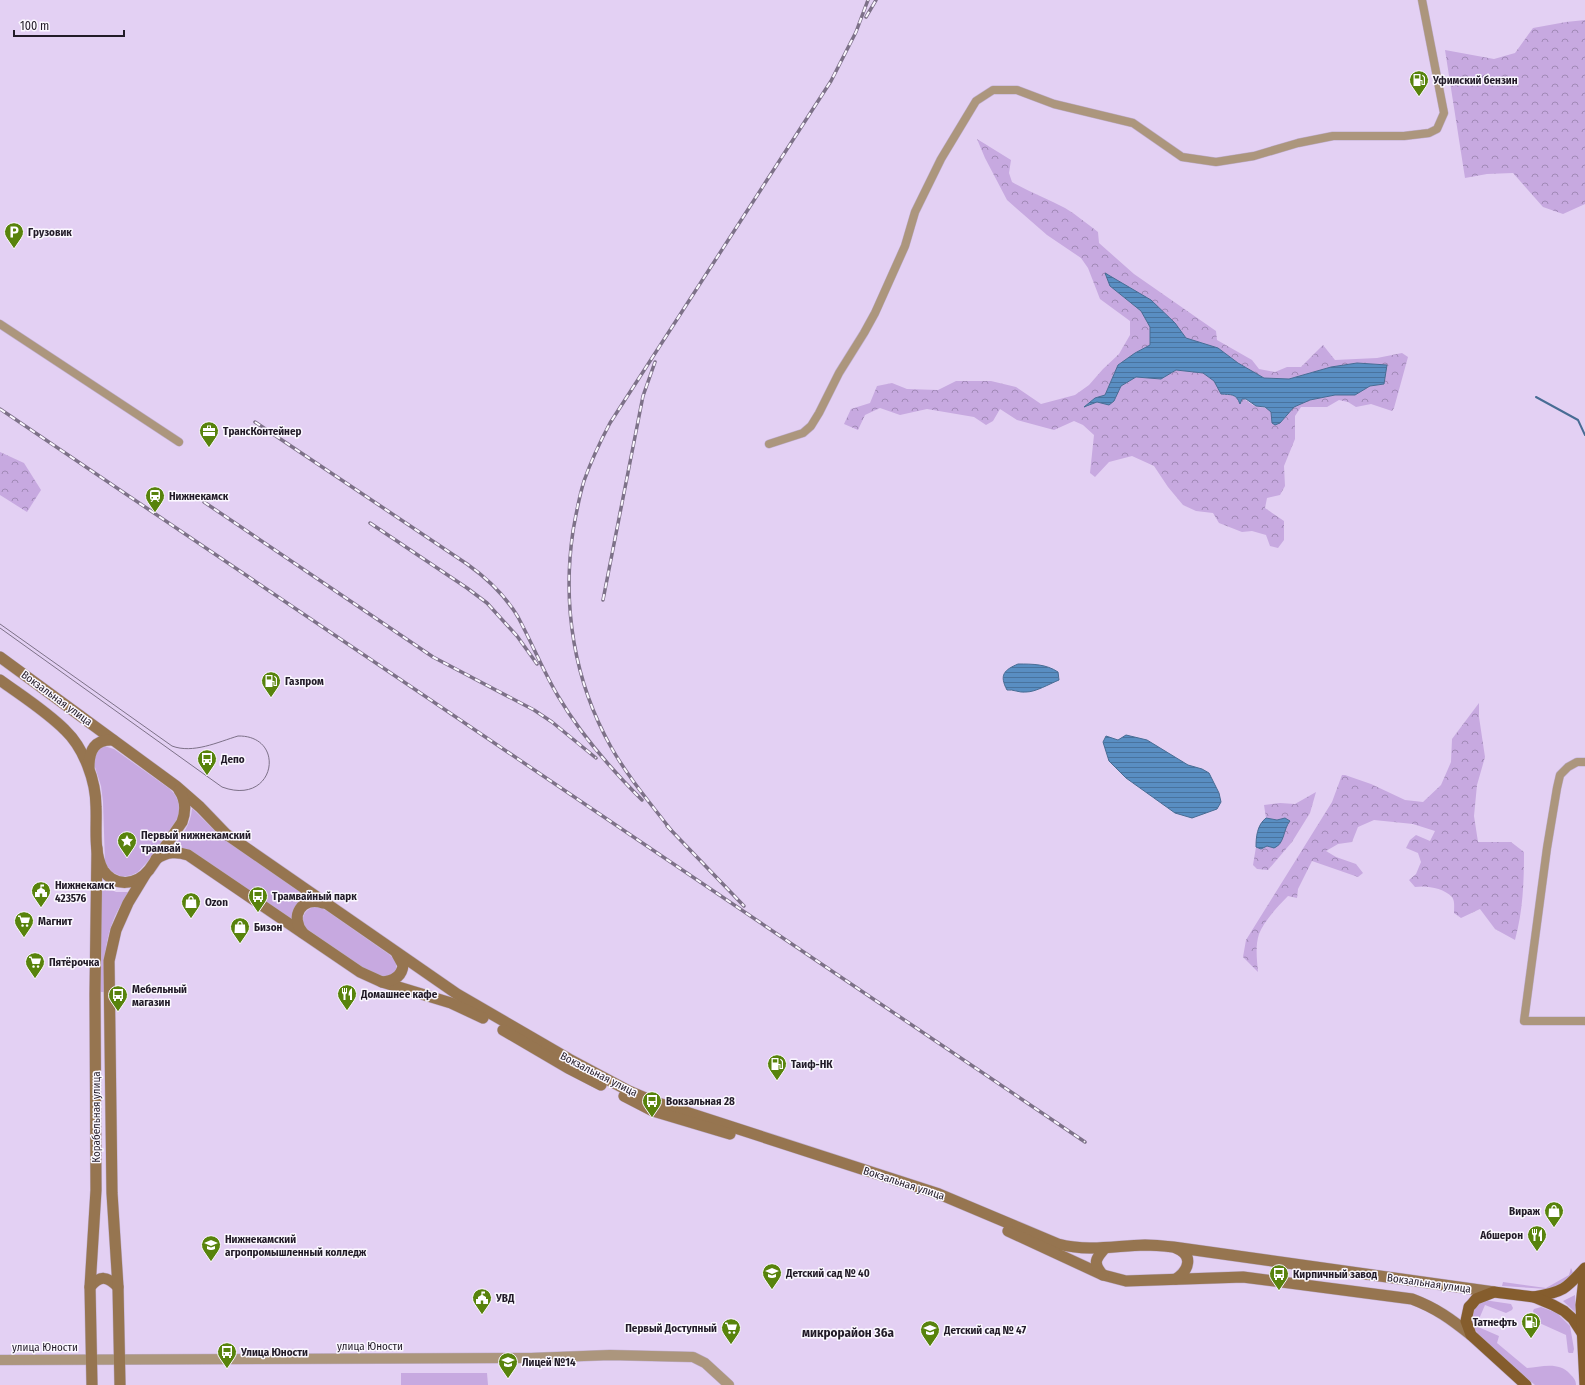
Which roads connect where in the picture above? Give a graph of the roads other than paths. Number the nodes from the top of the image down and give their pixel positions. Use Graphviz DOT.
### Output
graph roads {
  1 [pos="1422,0"];
  2 [pos="0,324"];
  3 [pos="179,442"];
  4 [pos="769,444"];
  5 [pos="0,657"];
  6 [pos="0,680"];
  7 [pos="113,740"];
  8 [pos="1585,762"];
  9 [pos="89,769"];
  10 [pos="176,786"];
  11 [pos="97,848"];
  12 [pos="156,859"];
  13 [pos="145,875"];
  14 [pos="326,904"];
  15 [pos="305,935"];
  16 [pos="397,954"];
  17 [pos="382,982"];
  18 [pos="1585,1020"];
  19 [pos="1173,1247"];
  20 [pos="1105,1248"];
  21 [pos="1585,1267"];
  22 [pos="1585,1270"];
  23 [pos="1103,1275"];
  24 [pos="1176,1279"];
  25 [pos="90,1287"];
  26 [pos="118,1287"];
  27 [pos="1494,1292"];
  28 [pos="1534,1297"];
  29 [pos="1582,1333"];
  30 [pos="1471,1335"];
  31 [pos="120,1358"];
  32 [pos="91,1359"];
  33 [pos="0,1360"];
  34 [pos="92,1385"];
  35 [pos="120,1385"];
  36 [pos="729,1385"];
  37 [pos="1526,1385"];
  38 [pos="1585,1385"];
  1 -- 4 [label="street"];
  2 -- 3 [label="street"];
  5 -- 7 [label="main road, Вокзальная улица"];
  6 -- 9 [label="main road, Вокзальная улица"];
  7 -- 9 [label="main road, Вокзальная улица"];
  7 -- 10 [label="main road, Вокзальная улица"];
  8 -- 18 [label="street"];
  9 -- 11 [label="main road, Вокзальная улица"];
  10 -- 12 [label="main road, Вокзальная улица"];
  10 -- 14 [label="main road, Вокзальная улица"];
  11 -- 13 [label="main road, Вокзальная улица"];
  11 -- 25 [label="main road, Корабельная улица"];
  12 -- 13 [label="main road, Вокзальная улица"];
  12 -- 15 [label="main road, Вокзальная улица"];
  13 -- 26 [label="main road, Корабельная улица"];
  14 -- 15 [label="main road"];
  14 -- 16 [label="main road, Вокзальная улица"];
  15 -- 17 [label="main road, Вокзальная улица"];
  16 -- 17 [label="main road"];
  16 -- 20 [label="main road, Вокзальная улица"];
  17 -- 23 [label="main road, Вокзальная улица"];
  19 -- 20 [label="main road, Вокзальная улица"];
  19 -- 24 [label="main road"];
  19 -- 27 [label="main road, Вокзальная улица"];
  20 -- 23 [label="main road"];
  21 -- 28 [label="main road"];
  22 -- 29 [label="main road"];
  23 -- 24 [label="main road, Вокзальная улица"];
  24 -- 30 [label="main road, Вокзальная улица"];
  25 -- 26 [label="main road"];
  25 -- 32 [label="main road, Корабельная улица"];
  26 -- 31 [label="main road, Корабельная улица"];
  27 -- 28 [label="main road, Вокзальная улица"];
  27 -- 30 [label="main road, Вокзальная улица"];
  28 -- 29 [label="main road, Вокзальная улица"];
  29 -- 38 [label="main road"];
  30 -- 37 [label="main road, Вокзальная улица"];
  31 -- 32 [label="street, улица Юности"];
  31 -- 35 [label="main road, Корабельная улица"];
  31 -- 36 [label="street, улица Юности"];
  32 -- 33 [label="street, улица Юности"];
  32 -- 34 [label="main road, Корабельная улица"];
}
